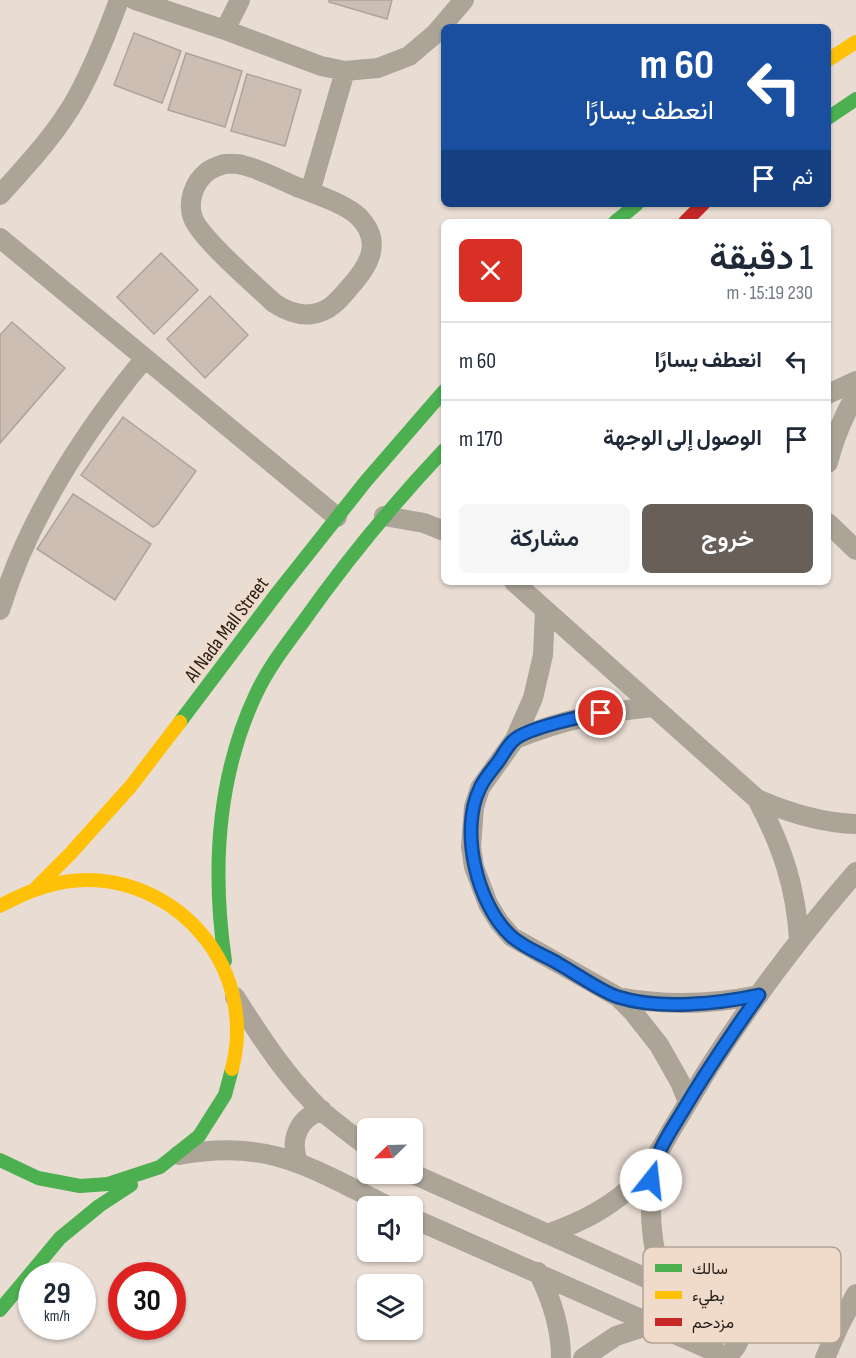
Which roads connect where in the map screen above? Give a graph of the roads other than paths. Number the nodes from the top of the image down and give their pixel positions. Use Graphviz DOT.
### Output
graph roads {
  1 [pos="119,0"];
  2 [pos="135,0"];
  3 [pos="240,0"];
  4 [pos="464,0"];
  5 [pos="444,24"];
  6 [pos="441,27"];
  7 [pos="225,30"];
  8 [pos="856,42"];
  9 [pos="831,58"];
  10 [pos="345,71"];
  11 [pos="856,99"];
  12 [pos="831,116"];
  13 [pos="310,192"];
  14 [pos="0,195"];
  15 [pos="634,207"];
  16 [pos="619,219"];
  17 [pos="0,237"];
  18 [pos="145,358"];
  19 [pos="856,381"];
  20 [pos="831,393"];
  21 [pos="441,394"];
  22 [pos="856,394"];
  23 [pos="831,452"];
  24 [pos="441,453"];
  25 [pos="384,516"];
  26 [pos="336,518"];
  27 [pos="831,526"];
  28 [pos="441,530"];
  29 [pos="856,550"];
  30 [pos="517,585"];
  31 [pos="0,610"];
  32 [pos="545,610"];
  33 [pos="654,707"];
  34 [pos="515,739"];
  35 [pos="757,799"];
  36 [pos="856,824"];
  37 [pos="856,872"];
  38 [pos="37,887"];
  39 [pos="5,899"];
  40 [pos="800,940"];
  41 [pos="227,974"];
  42 [pos="234,995"];
  43 [pos="759,995"];
  44 [pos="618,997"];
  45 [pos="688,1102"];
  46 [pos="322,1110"];
  47 [pos="357,1138"];
  48 [pos="179,1155"];
  49 [pos="655,1159"];
  50 [pos="0,1160"];
  51 [pos="298,1162"];
  52 [pos="141,1178"];
  53 [pos="423,1178"];
  54 [pos="368,1196"];
  55 [pos="423,1223"];
  56 [pos="547,1234"];
  57 [pos="654,1247"];
  58 [pos="40,1262"];
  59 [pos="538,1272"];
  60 [pos="5,1277"];
  61 [pos="643,1277"];
  62 [pos="18,1283"];
  63 [pos="18,1288"];
  64 [pos="856,1294"];
  65 [pos="0,1310"];
  66 [pos="643,1319"];
  67 [pos="841,1322"];
  68 [pos="643,1327"];
  69 [pos="696,1343"];
  70 [pos="739,1343"];
  71 [pos="832,1343"];
  72 [pos="728,1357"];
  73 [pos="561,1358"];
  74 [pos="583,1358"];
  75 [pos="825,1358"];
  1 -- 14 [label="street"];
  2 -- 7 [label="street"];
  3 -- 7 [label="street"];
  4 -- 5 [label="street"];
  6 -- 10 [label="street"];
  7 -- 10 [label="street"];
  8 -- 9 [label="street"];
  10 -- 13 [label="street"];
  11 -- 12 [label="street"];
  13 -- 13 [label="street"];
  15 -- 16 [label="street"];
  17 -- 18 [label="street"];
  18 -- 26 [label="street"];
  18 -- 31 [label="street"];
  19 -- 20 [label="street"];
  21 -- 26 [label="street, Al Nada Mall Street"];
  22 -- 23 [label="street"];
  24 -- 25 [label="street"];
  25 -- 28 [label="street"];
  25 -- 41 [label="street"];
  26 -- 38 [label="street, Al Nada Mall Street"];
  27 -- 29 [label="street"];
  30 -- 32 [label="street"];
  32 -- 33 [label="street"];
  32 -- 34 [label="street"];
  33 -- 34 [label="street"];
  33 -- 35 [label="street"];
  34 -- 44 [label="street"];
  35 -- 36 [label="street"];
  35 -- 40 [label="street"];
  37 -- 40 [label="street"];
  38 -- 39 [label="street"];
  38 -- 41 [label="street"];
  40 -- 43 [label="street"];
  41 -- 42 [label="street"];
  42 -- 46 [label="street"];
  42 -- 48 [label="street"];
  43 -- 44 [label="street"];
  43 -- 45 [label="street"];
  44 -- 45 [label="street"];
  45 -- 49 [label="street"];
  46 -- 47 [label="street"];
  46 -- 51 [label="street"];
  48 -- 51 [label="street"];
  48 -- 52 [label="street"];
  49 -- 56 [label="street"];
  49 -- 57 [label="street"];
  50 -- 52 [label="street"];
  51 -- 54 [label="street"];
  52 -- 58 [label="street"];
  53 -- 56 [label="street"];
  55 -- 59 [label="street"];
  56 -- 61 [label="street"];
  59 -- 66 [label="street"];
  59 -- 73 [label="street"];
  60 -- 62 [label="street"];
  63 -- 65 [label="street"];
  64 -- 67 [label="street"];
  68 -- 74 [label="street"];
  69 -- 72 [label="street"];
  70 -- 72 [label="street"];
  71 -- 75 [label="street"];
}
